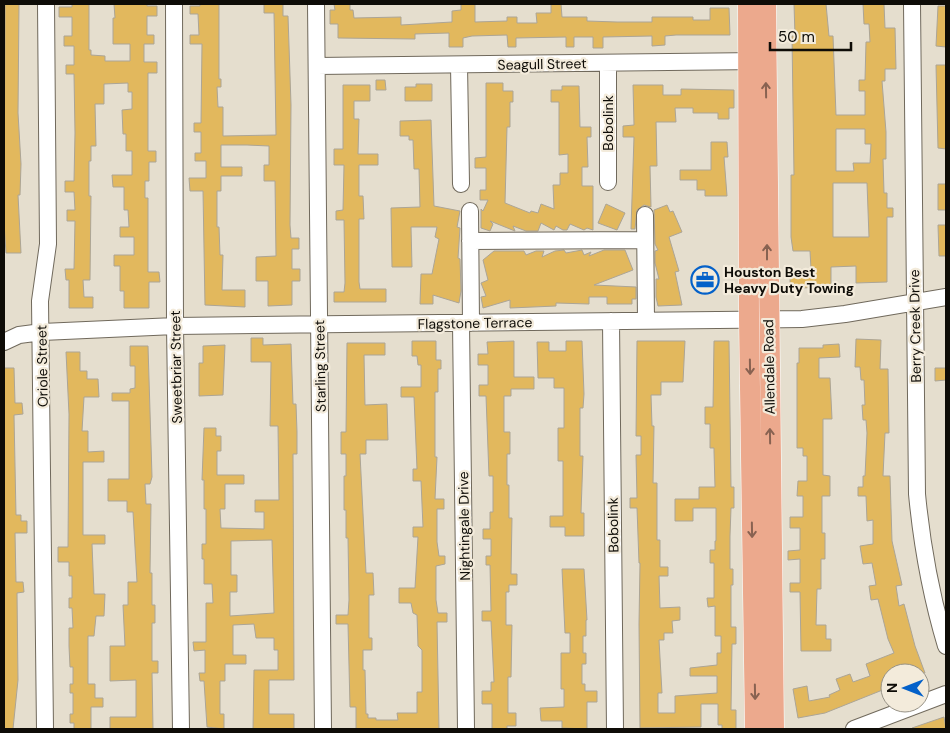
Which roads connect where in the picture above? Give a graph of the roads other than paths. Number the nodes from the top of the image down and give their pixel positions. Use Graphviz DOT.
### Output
graph roads {
  1 [pos="46,4"];
  2 [pos="174,4"];
  3 [pos="316,4"];
  4 [pos="748,4"];
  5 [pos="766,4"];
  6 [pos="912,4"];
  7 [pos="757,61"];
  8 [pos="608,64"];
  9 [pos="460,65"];
  10 [pos="317,66"];
  11 [pos="608,182"];
  12 [pos="460,184"];
  13 [pos="470,211"];
  14 [pos="645,215"];
  15 [pos="645,240"];
  16 [pos="470,241"];
  17 [pos="946,297"];
  18 [pos="915,302"];
  19 [pos="758,319"];
  20 [pos="611,321"];
  21 [pos="646,321"];
  22 [pos="466,323"];
  23 [pos="319,325"];
  24 [pos="175,326"];
  25 [pos="42,332"];
  26 [pos="4,342"];
  27 [pos="763,606"];
  28 [pos="946,646"];
  29 [pos="946,694"];
  30 [pos="45,729"];
  31 [pos="181,729"];
  32 [pos="324,729"];
  33 [pos="466,729"];
  34 [pos="614,729"];
  35 [pos="755,729"];
  36 [pos="774,729"];
  37 [pos="854,729"];
  1 -- 25 [label="street, Oriole Street"];
  2 -- 24 [label="street, Sweetbriar Street"];
  3 -- 10 [label="street, Starling Street"];
  4 -- 7 [label="main road, Allendale Road"];
  5 -- 7 [label="main road, Allendale Road"];
  6 -- 18 [label="street, Berry Creek Drive"];
  7 -- 8 [label="street, Seagull Street"];
  7 -- 19 [label="main road, Allendale Road"];
  8 -- 9 [label="street, Seagull Street"];
  8 -- 11 [label="street, Bobolink"];
  9 -- 10 [label="street, Seagull Street"];
  9 -- 12 [label="street"];
  10 -- 23 [label="street, Starling Street"];
  13 -- 16 [label="street, Nightingale Drive"];
  14 -- 15 [label="street"];
  15 -- 16 [label="street"];
  15 -- 21 [label="street"];
  16 -- 22 [label="street, Nightingale Drive"];
  17 -- 18 [label="street, Flagstone Terrace"];
  18 -- 19 [label="street, Flagstone Terrace"];
  18 -- 28 [label="street, Berry Creek Drive"];
  19 -- 21 [label="street, Flagstone Terrace"];
  19 -- 27 [label="main road, Allendale Road"];
  20 -- 21 [label="street, Flagstone Terrace"];
  20 -- 22 [label="street, Flagstone Terrace"];
  20 -- 34 [label="street, Bobolink"];
  22 -- 23 [label="street, Flagstone Terrace"];
  22 -- 33 [label="street, Nightingale Drive"];
  23 -- 24 [label="street, Flagstone Terrace"];
  23 -- 32 [label="street, Starling Street"];
  24 -- 25 [label="street, Flagstone Terrace"];
  24 -- 31 [label="street, Sweetbriar Street"];
  25 -- 26 [label="street, Flagstone Terrace"];
  25 -- 30 [label="street, Oriole Street"];
  27 -- 35 [label="main road, Allendale Road, one-way"];
  27 -- 36 [label="main road, Allendale Road"];
  29 -- 37 [label="street"];
}
